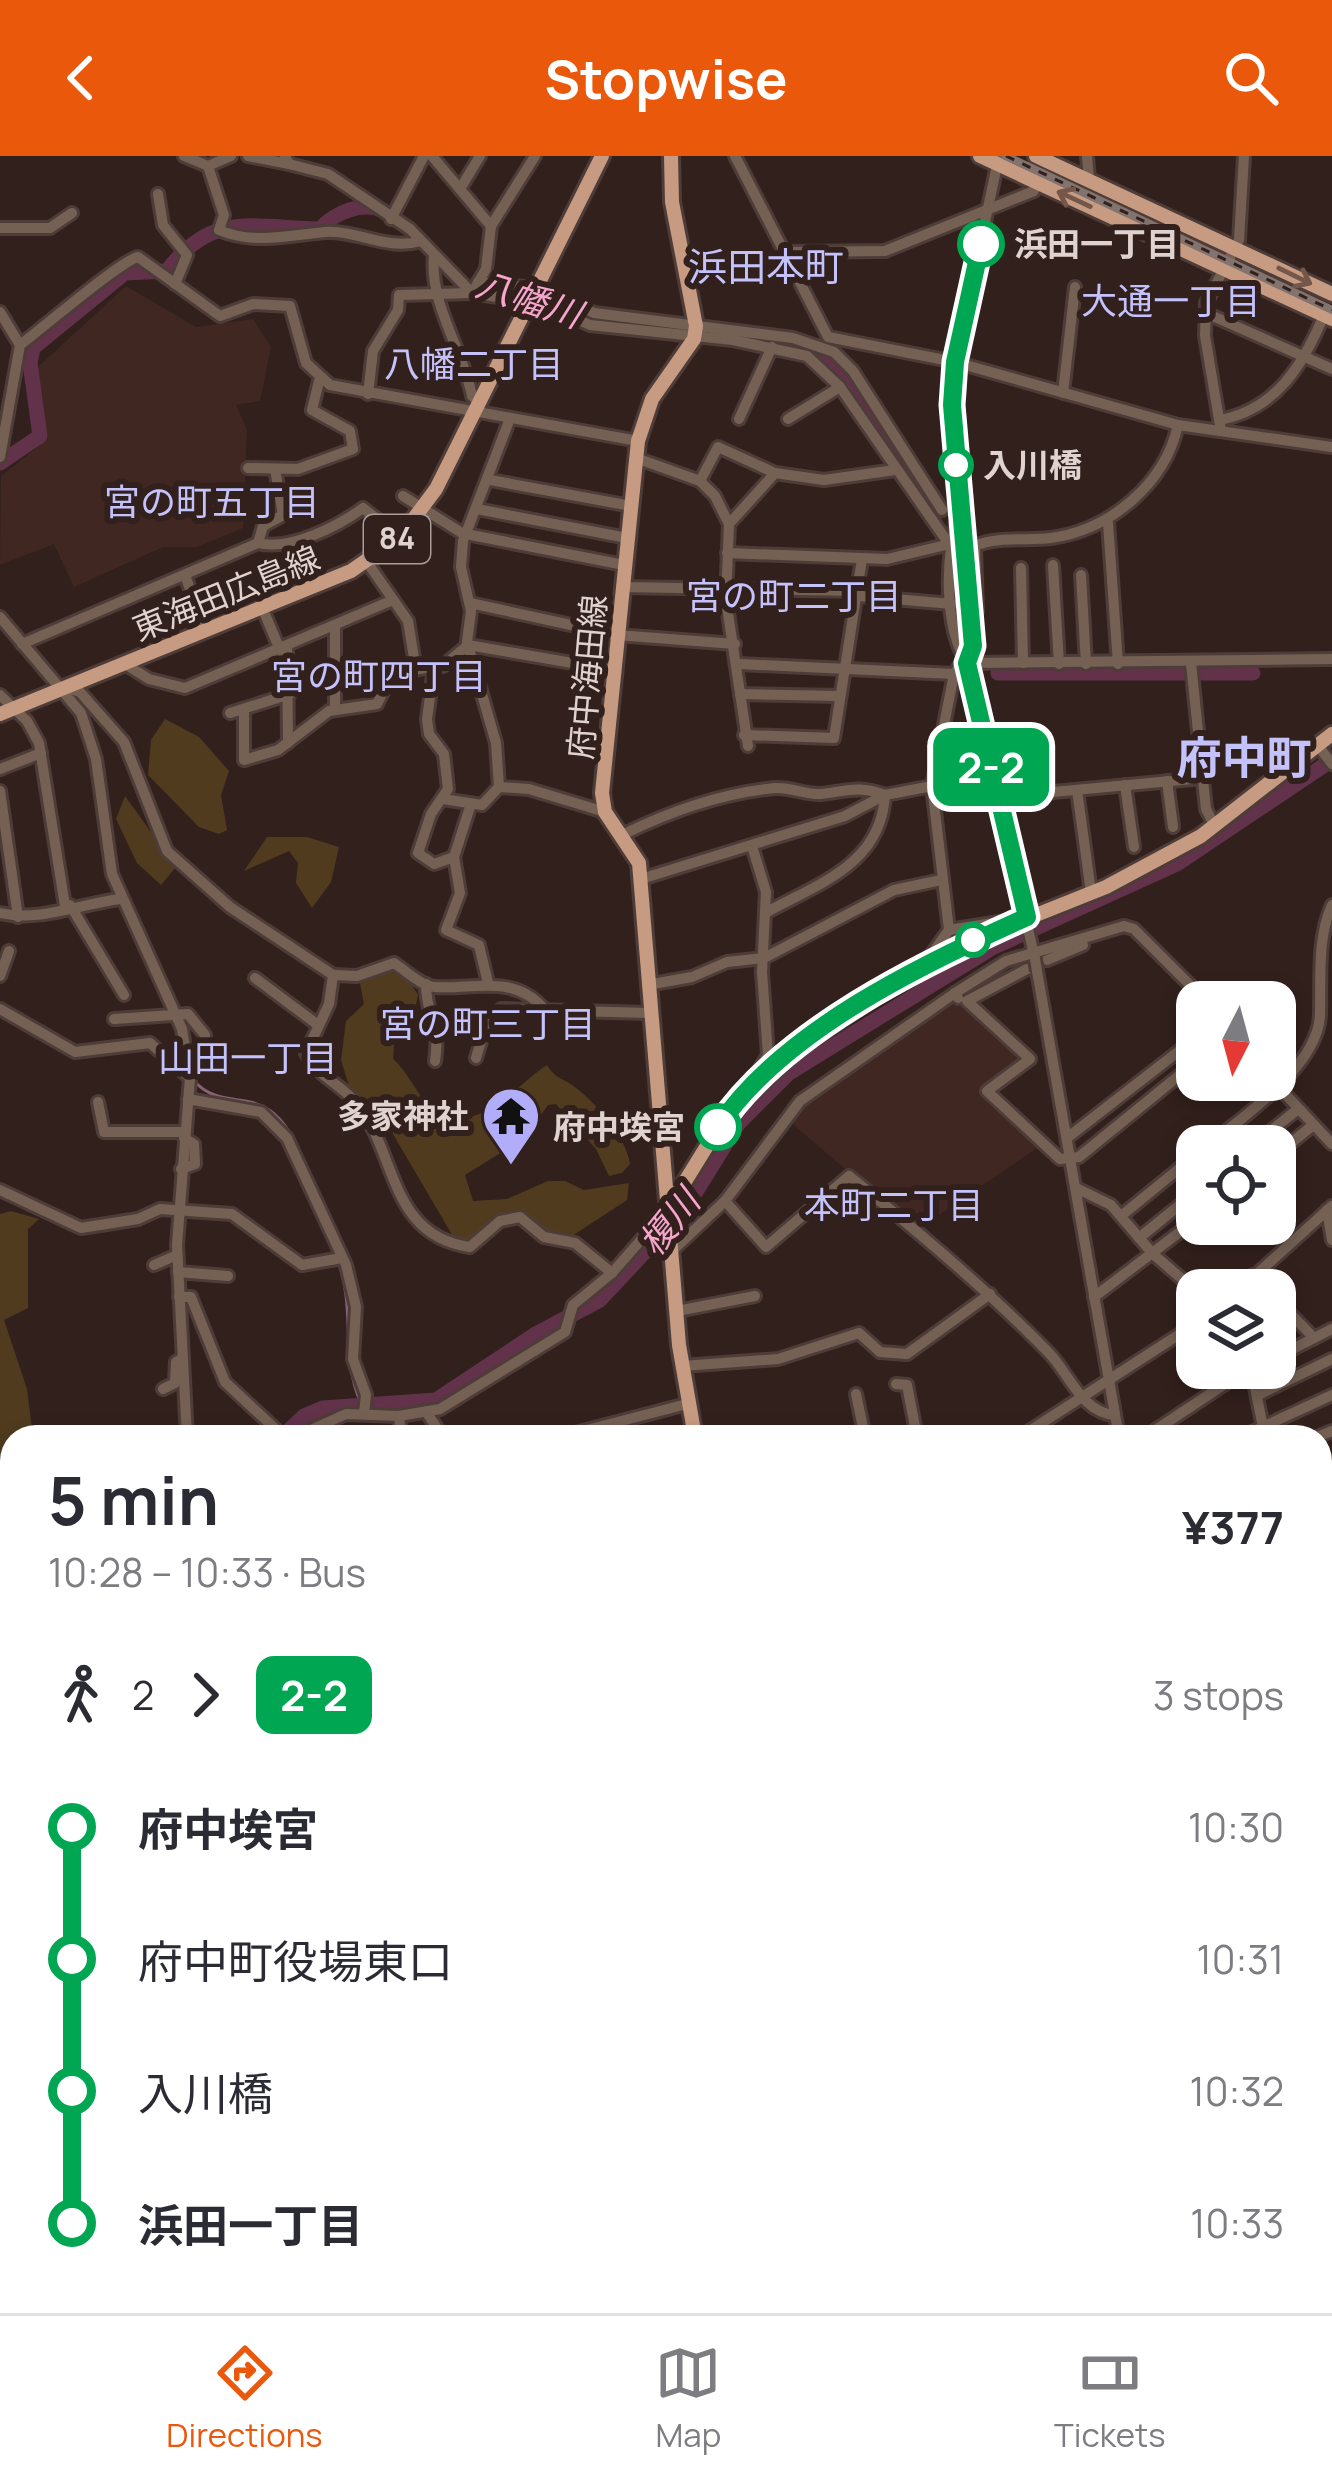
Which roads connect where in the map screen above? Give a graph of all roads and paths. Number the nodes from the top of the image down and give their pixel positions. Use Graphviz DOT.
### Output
graph roads {
  1 [pos="184,156"];
  2 [pos="231,156"];
  3 [pos="248,156"];
  4 [pos="428,156"];
  5 [pos="479,156"];
  6 [pos="536,156"];
  7 [pos="602,156"];
  8 [pos="671,156"];
  9 [pos="735,156"];
  10 [pos="980,156"];
  11 [pos="1036,156"];
  12 [pos="1087,156"];
  13 [pos="1244,156"];
  14 [pos="287,160"];
  15 [pos="998,160"];
  16 [pos="208,166"];
  17 [pos="1089,179"];
  18 [pos="460,189"];
  19 [pos="1034,191"];
  20 [pos="158,194"];
  21 [pos="989,205"];
  22 [pos="72,213"];
  23 [pos="391,220"];
  24 [pos="491,226"];
  25 [pos="0,228"];
  26 [pos="421,241"];
  27 [pos="1235,247"];
  28 [pos="782,252"];
  29 [pos="434,256"];
  30 [pos="1223,268"];
  31 [pos="175,284"];
  32 [pos="1075,286"];
  33 [pos="475,287"];
  34 [pos="436,292"];
  35 [pos="533,294"];
  36 [pos="1332,294"];
  37 [pos="0,312"];
  38 [pos="1206,313"];
  39 [pos="1328,317"];
  40 [pos="695,332"];
  41 [pos="17,343"];
  42 [pos="0,347"];
  43 [pos="772,347"];
  44 [pos="1306,356"];
  45 [pos="955,362"];
  46 [pos="1332,369"];
  47 [pos="320,381"];
  48 [pos="840,387"];
  49 [pos="1063,393"];
  50 [pos="368,394"];
  51 [pos="477,409"];
  52 [pos="739,419"];
  53 [pos="788,419"];
  54 [pos="509,421"];
  55 [pos="1178,425"];
  56 [pos="1220,425"];
  57 [pos="638,441"];
  58 [pos="1332,447"];
  59 [pos="1,451"];
  60 [pos="636,458"];
  61 [pos="248,468"];
  62 [pos="275,470"];
  63 [pos="895,470"];
  64 [pos="776,473"];
  65 [pos="490,480"];
  66 [pos="700,481"];
  67 [pos="403,496"];
  68 [pos="631,506"];
  69 [pos="425,507"];
  70 [pos="477,509"];
  71 [pos="942,510"];
  72 [pos="959,515"];
  73 [pos="1108,523"];
  74 [pos="729,524"];
  75 [pos="466,535"];
  76 [pos="400,537"];
  77 [pos="627,538"];
  78 [pos="258,543"];
  79 [pos="949,544"];
  80 [pos="965,548"];
  81 [pos="727,553"];
  82 [pos="862,559"];
  83 [pos="368,562"];
  84 [pos="624,565"];
  85 [pos="1053,565"];
  86 [pos="1021,568"];
  87 [pos="1081,575"];
  88 [pos="186,578"];
  89 [pos="622,587"];
  90 [pos="726,592"];
  91 [pos="859,593"];
  92 [pos="393,600"];
  93 [pos="470,603"];
  94 [pos="952,604"];
  95 [pos="262,607"];
  96 [pos="970,614"];
  97 [pos="0,617"];
  98 [pos="335,626"];
  99 [pos="205,631"];
  100 [pos="617,635"];
  101 [pos="22,644"];
  102 [pos="735,644"];
  103 [pos="468,645"];
  104 [pos="284,648"];
  105 [pos="1332,658"];
  106 [pos="967,663"];
  107 [pos="1023,663"];
  108 [pos="1191,663"];
  109 [pos="124,664"];
  110 [pos="739,664"];
  111 [pos="1059,664"];
  112 [pos="1086,664"];
  113 [pos="1118,664"];
  114 [pos="844,667"];
  115 [pos="434,668"];
  116 [pos="416,670"];
  117 [pos="613,670"];
  118 [pos="954,674"];
  119 [pos="65,688"];
  120 [pos="290,694"];
  121 [pos="740,694"];
  122 [pos="0,695"];
  123 [pos="840,696"];
  124 [pos="335,709"];
  125 [pos="7,711"];
  126 [pos="1332,734"];
  127 [pos="288,743"];
  128 [pos="41,753"];
  129 [pos="1325,756"];
  130 [pos="0,769"];
  131 [pos="1203,778"];
  132 [pos="1167,782"];
  133 [pos="1125,785"];
  134 [pos="932,786"];
  135 [pos="499,787"];
  136 [pos="1077,790"];
  137 [pos="0,791"];
  138 [pos="884,795"];
  139 [pos="998,796"];
  140 [pos="443,799"];
  141 [pos="934,803"];
  142 [pos="470,807"];
  143 [pos="605,812"];
  144 [pos="1173,827"];
  145 [pos="1215,827"];
  146 [pos="624,834"];
  147 [pos="752,846"];
  148 [pos="1133,847"];
  149 [pos="454,857"];
  150 [pos="641,880"];
  151 [pos="941,880"];
  152 [pos="1091,892"];
  153 [pos="120,899"];
  154 [pos="1332,905"];
  155 [pos="67,906"];
  156 [pos="767,912"];
  157 [pos="0,913"];
  158 [pos="18,917"];
  159 [pos="1028,921"];
  160 [pos="949,930"];
  161 [pos="9,952"];
  162 [pos="764,958"];
  163 [pos="1036,960"];
  164 [pos="333,975"];
  165 [pos="907,975"];
  166 [pos="0,976"];
  167 [pos="255,978"];
  168 [pos="1186,981"];
  169 [pos="488,983"];
  170 [pos="426,984"];
  171 [pos="646,985"];
  172 [pos="955,993"];
  173 [pos="124,995"];
  174 [pos="967,1001"];
  175 [pos="6,1007"];
  176 [pos="544,1009"];
  177 [pos="650,1012"];
  178 [pos="177,1013"];
  179 [pos="114,1018"];
  180 [pos="318,1024"];
  181 [pos="1176,1053"];
  182 [pos="1296,1055"];
  183 [pos="476,1058"];
  184 [pos="435,1061"];
  185 [pos="189,1073"];
  186 [pos="1176,1078"];
  187 [pos="745,1093"];
  188 [pos="188,1099"];
  189 [pos="1257,1101"];
  190 [pos="1291,1101"];
  191 [pos="98,1102"];
  192 [pos="1298,1109"];
  193 [pos="1231,1125"];
  194 [pos="1278,1125"];
  195 [pos="1312,1126"];
  196 [pos="184,1135"];
  197 [pos="1067,1138"];
  198 [pos="1296,1139"];
  199 [pos="1332,1144"];
  200 [pos="1071,1161"];
  201 [pos="1176,1171"];
  202 [pos="1076,1188"];
  203 [pos="0,1190"];
  204 [pos="725,1201"];
  205 [pos="1176,1208"];
  206 [pos="1329,1208"];
  207 [pos="177,1210"];
  208 [pos="1121,1216"];
  209 [pos="671,1228"];
  210 [pos="1176,1236"];
  211 [pos="1139,1238"];
  212 [pos="1332,1240"];
  213 [pos="1153,1254"];
  214 [pos="177,1255"];
  215 [pos="342,1258"];
  216 [pos="154,1264"];
  217 [pos="1260,1269"];
  218 [pos="178,1272"];
  219 [pos="612,1273"];
  220 [pos="1176,1274"];
  221 [pos="228,1276"];
  222 [pos="990,1294"];
  223 [pos="754,1296"];
  224 [pos="179,1297"];
  225 [pos="1094,1297"];
  226 [pos="677,1311"];
  227 [pos="1296,1320"];
  228 [pos="1332,1329"];
  229 [pos="1176,1337"];
  230 [pos="1314,1338"];
  231 [pos="1296,1347"];
  232 [pos="182,1358"];
  233 [pos="1332,1359"];
  234 [pos="682,1366"];
  235 [pos="1109,1382"];
  236 [pos="896,1384"];
  237 [pos="163,1389"];
  238 [pos="1221,1389"];
  239 [pos="1256,1389"];
  240 [pos="856,1394"];
  241 [pos="1332,1395"];
  242 [pos="1258,1396"];
  243 [pos="1083,1398"];
  244 [pos="687,1404"];
  245 [pos="364,1413"];
  246 [pos="427,1413"];
  247 [pos="1114,1415"];
  248 [pos="399,1416"];
  249 [pos="186,1425"];
  250 [pos="271,1425"];
  251 [pos="315,1425"];
  252 [pos="399,1425"];
  253 [pos="435,1425"];
  254 [pos="606,1425"];
  255 [pos="692,1425"];
  256 [pos="862,1425"];
  257 [pos="915,1425"];
  258 [pos="1039,1425"];
  259 [pos="1116,1425"];
  260 [pos="1164,1425"];
  261 [pos="1262,1425"];
  262 [pos="1274,1425"];
  1 -- 16 [label="street"];
  2 -- 16 [label="street"];
  3 -- 14 [label="street"];
  4 -- 18 [label="street"];
  4 -- 23 [label="street"];
  5 -- 18 [label="street"];
  6 -- 24 [label="street"];
  7 -- 35 [label="main road, 東海田広島線 / 84"];
  8 -- 40 [label="main road"];
  9 -- 28 [label="street"];
  10 -- 15 [label="main road"];
  11 -- 17 [label="main road"];
  12 -- 17 [label="street"];
  13 -- 27 [label="street"];
  14 -- 23 [label="street"];
  15 -- 21 [label="street"];
  30 -- 15 [label="main road, one-way"];
  16 -- 26 [label="street"];
  17 -- 27 [label="main road"];
  18 -- 24 [label="street"];
  19 -- 21 [label="street"];
  20 -- 31 [label="street"];
  21 -- 28 [label="street"];
  21 -- 45 [label="street"];
  22 -- 25 [label="street"];
  23 -- 26 [label="street"];
  24 -- 33 [label="street"];
  26 -- 29 [label="street"];
  27 -- 30 [label="street"];
  27 -- 36 [label="main road, one-way"];
  28 -- 45 [label="street"];
  29 -- 33 [label="street"];
  29 -- 34 [label="street"];
  30 -- 38 [label="street"];
  30 -- 39 [label="main road"];
  31 -- 41 [label="street"];
  31 -- 47 [label="street"];
  32 -- 49 [label="street"];
  33 -- 34 [label="street"];
  33 -- 35 [label="street"];
  34 -- 50 [label="street"];
  34 -- 51 [label="street"];
  35 -- 40 [label="street"];
  35 -- 51 [label="main road, 東海田広島線 / 84"];
  37 -- 41 [label="street"];
  38 -- 44 [label="street"];
  38 -- 56 [label="street"];
  39 -- 44 [label="street"];
  40 -- 43 [label="street"];
  40 -- 57 [label="main road, 府中海田線"];
  40 -- 71 [label="street"];
  41 -- 42 [label="street"];
  41 -- 59 [label="street"];
  43 -- 48 [label="street"];
  43 -- 52 [label="street"];
  44 -- 46 [label="street"];
  44 -- 56 [label="street"];
  45 -- 49 [label="street"];
  45 -- 72 [label="street"];
  47 -- 50 [label="street"];
  47 -- 62 [label="street"];
  48 -- 53 [label="street"];
  48 -- 63 [label="street"];
  49 -- 55 [label="street"];
  50 -- 51 [label="street"];
  51 -- 54 [label="street"];
  51 -- 69 [label="main road, 東海田広島線 / 84"];
  54 -- 57 [label="street"];
  54 -- 65 [label="street"];
  55 -- 56 [label="street"];
  55 -- 73 [label="street"];
  56 -- 58 [label="street"];
  57 -- 60 [label="main road, 府中海田線"];
  60 -- 66 [label="street"];
  60 -- 68 [label="main road, 府中海田線"];
  61 -- 62 [label="street"];
  62 -- 78 [label="street"];
  63 -- 64 [label="street"];
  63 -- 79 [label="street"];
  64 -- 66 [label="street"];
  64 -- 74 [label="street"];
  65 -- 68 [label="street"];
  65 -- 70 [label="street"];
  66 -- 74 [label="street"];
  67 -- 69 [label="street"];
  68 -- 77 [label="main road, 府中海田線"];
  69 -- 75 [label="street"];
  69 -- 76 [label="main road, 東海田広島線 / 84"];
  70 -- 75 [label="street"];
  70 -- 77 [label="street"];
  72 -- 79 [label="street"];
  72 -- 80 [label="street"];
  73 -- 96 [label="street"];
  73 -- 113 [label="street"];
  74 -- 81 [label="street"];
  75 -- 84 [label="street"];
  75 -- 93 [label="street"];
  76 -- 78 [label="street"];
  76 -- 83 [label="main road, 東海田広島線 / 84"];
  77 -- 84 [label="main road, 府中海田線"];
  78 -- 88 [label="street"];
  79 -- 80 [label="street"];
  79 -- 82 [label="street"];
  79 -- 94 [label="street"];
  80 -- 96 [label="street"];
  81 -- 82 [label="street"];
  81 -- 90 [label="street"];
  82 -- 91 [label="street"];
  83 -- 92 [label="street"];
  83 -- 95 [label="main road, 東海田広島線 / 84"];
  84 -- 89 [label="main road, 府中海田線"];
  85 -- 111 [label="street"];
  86 -- 107 [label="street"];
  87 -- 112 [label="street"];
  88 -- 99 [label="street"];
  88 -- 101 [label="street"];
  89 -- 90 [label="street"];
  89 -- 100 [label="main road, 府中海田線"];
  90 -- 91 [label="street"];
  90 -- 102 [label="street"];
  91 -- 94 [label="street"];
  91 -- 114 [label="street"];
  92 -- 98 [label="street"];
  92 -- 116 [label="street"];
  93 -- 100 [label="street"];
  93 -- 103 [label="street"];
  94 -- 106 [label="street"];
  95 -- 99 [label="main road, 東海田広島線 / 84"];
  95 -- 104 [label="street"];
  96 -- 106 [label="street"];
  97 -- 101 [label="street"];
  98 -- 104 [label="street"];
  98 -- 124 [label="street"];
  99 -- 109 [label="main road, 東海田広島線 / 84"];
  100 -- 102 [label="street"];
  100 -- 117 [label="main road, 府中海田線"];
  101 -- 119 [label="street"];
  102 -- 110 [label="street"];
  103 -- 115 [label="street"];
  103 -- 117 [label="street"];
  103 -- 135 [label="street"];
  104 -- 109 [label="street"];
  104 -- 120 [label="street"];
  105 -- 108 [label="street"];
  106 -- 107 [label="street"];
  106 -- 118 [label="street"];
  106 -- 139 [label="street"];
  107 -- 111 [label="street"];
  108 -- 113 [label="street"];
  108 -- 131 [label="street"];
  109 -- 119 [label="main road, 東海田広島線 / 84"];
  110 -- 114 [label="street"];
  110 -- 121 [label="street"];
  111 -- 112 [label="street"];
  112 -- 113 [label="street"];
  114 -- 118 [label="street"];
  114 -- 123 [label="street"];
  115 -- 116 [label="street"];
  115 -- 140 [label="street"];
  116 -- 124 [label="street"];
  117 -- 143 [label="main road, 府中海田線"];
  118 -- 134 [label="street"];
  119 -- 125 [label="main road, 東海田広島線 / 84"];
  119 -- 153 [label="street"];
  119 -- 164 [label="street"];
  120 -- 127 [label="street"];
  120 -- 127 [label="street"];
  121 -- 123 [label="street"];
  121 -- 123 [label="street"];
  122 -- 125 [label="street"];
  124 -- 127 [label="street"];
  125 -- 128 [label="street"];
  126 -- 129 [label="main road"];
  128 -- 130 [label="street"];
  128 -- 155 [label="street"];
  129 -- 145 [label="main road"];
  131 -- 132 [label="street"];
  131 -- 145 [label="street"];
  132 -- 133 [label="street"];
  132 -- 144 [label="street"];
  133 -- 136 [label="street"];
  133 -- 148 [label="street"];
  134 -- 138 [label="street"];
  134 -- 141 [label="street"];
  135 -- 142 [label="street"];
  135 -- 143 [label="street"];
  136 -- 139 [label="street"];
  136 -- 152 [label="street"];
  137 -- 158 [label="street"];
  138 -- 146 [label="street"];
  138 -- 147 [label="street"];
  138 -- 156 [label="street"];
  139 -- 141 [label="street"];
  139 -- 159 [label="street"];
  140 -- 142 [label="street"];
  140 -- 149 [label="street"];
  141 -- 151 [label="street"];
  142 -- 149 [label="street"];
  143 -- 146 [label="main road"];
  145 -- 152 [label="main road"];
  146 -- 150 [label="main road"];
  147 -- 150 [label="street"];
  147 -- 156 [label="street"];
  149 -- 169 [label="street"];
  150 -- 171 [label="main road"];
  151 -- 160 [label="street"];
  151 -- 162 [label="street"];
  152 -- 159 [label="main road"];
  153 -- 155 [label="street"];
  153 -- 178 [label="street"];
  154 -- 182 [label="street"];
  155 -- 158 [label="street"];
  155 -- 173 [label="street"];
  156 -- 162 [label="street"];
  157 -- 158 [label="street"];
  159 -- 160 [label="street"];
  159 -- 163 [label="street"];
  159 -- 165 [label="main road"];
  160 -- 165 [label="street"];
  161 -- 166 [label="street"];
  162 -- 171 [label="street"];
  162 -- 187 [label="street"];
  163 -- 168 [label="street"];
  163 -- 172 [label="street"];
  163 -- 174 [label="street"];
  163 -- 197 [label="street"];
  164 -- 170 [label="street"];
  164 -- 180 [label="street"];
  165 -- 187 [label="main road"];
  167 -- 180 [label="street"];
  169 -- 170 [label="street"];
  169 -- 176 [label="street"];
  170 -- 184 [label="street"];
  171 -- 177 [label="main road"];
  172 -- 174 [label="street"];
  172 -- 204 [label="street"];
  174 -- 200 [label="street"];
  175 -- 185 [label="street"];
  176 -- 177 [label="street"];
  176 -- 183 [label="street"];
  177 -- 209 [label="main road"];
  178 -- 179 [label="street"];
  178 -- 185 [label="street"];
  178 -- 185 [label="street"];
  180 -- 219 [label="street"];
  181 -- 197 [label="street"];
  185 -- 188 [label="street"];
  186 -- 200 [label="street"];
  187 -- 209 [label="main road"];
  188 -- 196 [label="street"];
  188 -- 215 [label="street"];
  189 -- 193 [label="street"];
  190 -- 192 [label="street"];
  191 -- 196 [label="street"];
  192 -- 194 [label="street"];
  192 -- 195 [label="street"];
  195 -- 198 [label="street"];
  195 -- 199 [label="street"];
  196 -- 207 [label="street"];
  197 -- 200 [label="street"];
  200 -- 202 [label="street"];
  201 -- 208 [label="street"];
  202 -- 208 [label="street"];
  202 -- 225 [label="street"];
  203 -- 207 [label="street"];
  204 -- 209 [label="street"];
  204 -- 222 [label="street"];
  205 -- 211 [label="street"];
  206 -- 212 [label="street"];
  206 -- 217 [label="street"];
  207 -- 214 [label="street"];
  207 -- 215 [label="street"];
  208 -- 211 [label="street"];
  209 -- 219 [label="street"];
  209 -- 226 [label="main road"];
  210 -- 213 [label="street"];
  211 -- 213 [label="street"];
  213 -- 220 [label="street"];
  213 -- 225 [label="street"];
  214 -- 216 [label="street"];
  214 -- 218 [label="street"];
  215 -- 245 [label="street"];
  218 -- 221 [label="street"];
  218 -- 224 [label="street"];
  219 -- 246 [label="street"];
  222 -- 234 [label="street"];
  222 -- 243 [label="street"];
  223 -- 226 [label="street"];
  224 -- 232 [label="street"];
  224 -- 250 [label="street"];
  225 -- 235 [label="street"];
  226 -- 234 [label="main road"];
  227 -- 230 [label="street"];
  228 -- 230 [label="street"];
  229 -- 235 [label="street"];
  230 -- 231 [label="street"];
  232 -- 237 [label="street"];
  232 -- 249 [label="street"];
  233 -- 242 [label="street"];
  234 -- 244 [label="main road"];
  235 -- 243 [label="street"];
  235 -- 247 [label="street"];
  236 -- 257 [label="street"];
  238 -- 260 [label="street"];
  239 -- 242 [label="street"];
  240 -- 256 [label="street"];
  241 -- 262 [label="street"];
  242 -- 261 [label="street"];
  243 -- 247 [label="street"];
  243 -- 258 [label="street"];
  244 -- 254 [label="street"];
  244 -- 255 [label="main road"];
  245 -- 248 [label="street"];
  245 -- 251 [label="street"];
  246 -- 248 [label="street"];
  246 -- 253 [label="street"];
  247 -- 259 [label="street"];
  248 -- 252 [label="street"];
}
